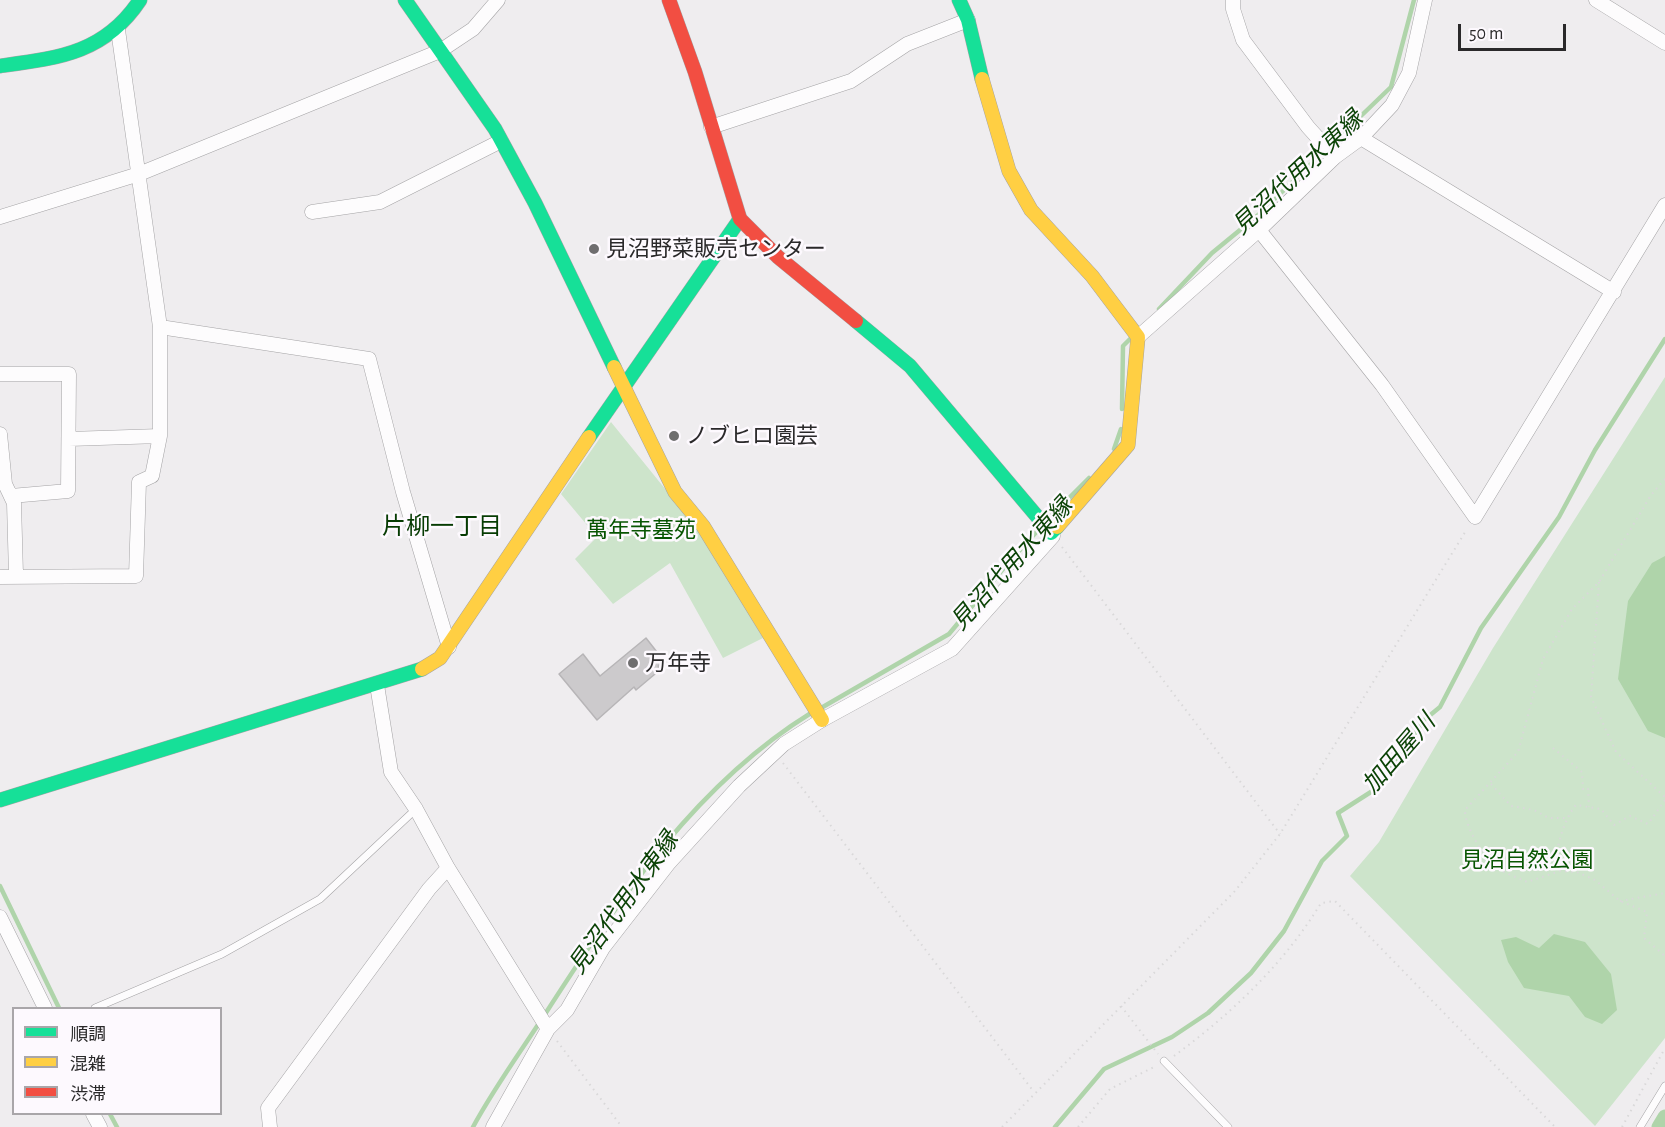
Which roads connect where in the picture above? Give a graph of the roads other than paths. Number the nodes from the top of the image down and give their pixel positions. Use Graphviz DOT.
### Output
graph roads {
  1 [pos="405,0"];
  2 [pos="498,0"];
  3 [pos="669,0"];
  4 [pos="959,0"];
  5 [pos="1233,0"];
  6 [pos="1425,0"];
  7 [pos="1596,0"];
  8 [pos="137,2"];
  9 [pos="968,20"];
  10 [pos="118,30"];
  11 [pos="1665,43"];
  12 [pos="440,51"];
  13 [pos="0,66"];
  14 [pos="711,127"];
  15 [pos="1361,138"];
  16 [pos="501,141"];
  17 [pos="1335,157"];
  18 [pos="139,174"];
  19 [pos="1665,205"];
  20 [pos="312,212"];
  21 [pos="0,217"];
  22 [pos="740,219"];
  23 [pos="1259,230"];
  24 [pos="1614,292"];
  25 [pos="160,327"];
  26 [pos="1138,337"];
  27 [pos="0,374"];
  28 [pos="625,386"];
  29 [pos="0,434"];
  30 [pos="160,436"];
  31 [pos="69,439"];
  32 [pos="11,496"];
  33 [pos="1053,536"];
  34 [pos="16,575"];
  35 [pos="0,577"];
  36 [pos="449,647"];
  37 [pos="377,685"];
  38 [pos="822,720"];
  39 [pos="0,800"];
  40 [pos="416,809"];
  41 [pos="448,868"];
  42 [pos="0,917"];
  43 [pos="45,1007"];
  44 [pos="97,1007"];
  45 [pos="548,1029"];
  46 [pos="1164,1061"];
  47 [pos="1665,1086"];
  48 [pos="270,1127"];
  49 [pos="493,1127"];
  50 [pos="1228,1127"];
  51 [pos="1640,1127"];
  1 -- 12 [label="street"];
  2 -- 12 [label="street"];
  3 -- 14 [label="street"];
  4 -- 9 [label="street"];
  5 -- 17 [label="street"];
  6 -- 15 [label="street"];
  7 -- 11 [label="street"];
  8 -- 10 [label="street"];
  9 -- 14 [label="street"];
  9 -- 26 [label="street"];
  10 -- 13 [label="street"];
  10 -- 18 [label="street"];
  12 -- 16 [label="street"];
  12 -- 18 [label="street"];
  14 -- 22 [label="street"];
  15 -- 17 [label="street"];
  15 -- 24 [label="street"];
  16 -- 20 [label="street"];
  16 -- 28 [label="street"];
  17 -- 23 [label="street"];
  18 -- 21 [label="street"];
  18 -- 25 [label="street"];
  19 -- 24 [label="street"];
  22 -- 26 [label="street"];
  22 -- 28 [label="street"];
  23 -- 24 [label="street"];
  23 -- 26 [label="street"];
  25 -- 30 [label="street"];
  25 -- 36 [label="street"];
  27 -- 31 [label="street"];
  28 -- 36 [label="street"];
  28 -- 38 [label="street"];
  29 -- 32 [label="street"];
  30 -- 31 [label="street"];
  30 -- 34 [label="street"];
  31 -- 32 [label="street"];
  32 -- 34 [label="street"];
  33 -- 38 [label="street"];
  34 -- 35 [label="street"];
  36 -- 37 [label="street"];
  37 -- 39 [label="street"];
  37 -- 40 [label="street"];
  38 -- 45 [label="street"];
  40 -- 41 [label="street"];
  40 -- 44 [label="lane"];
  41 -- 45 [label="street"];
  41 -- 48 [label="street"];
  42 -- 43 [label="street"];
  45 -- 49 [label="street"];
  46 -- 50 [label="lane"];
  47 -- 51 [label="lane"];
}
